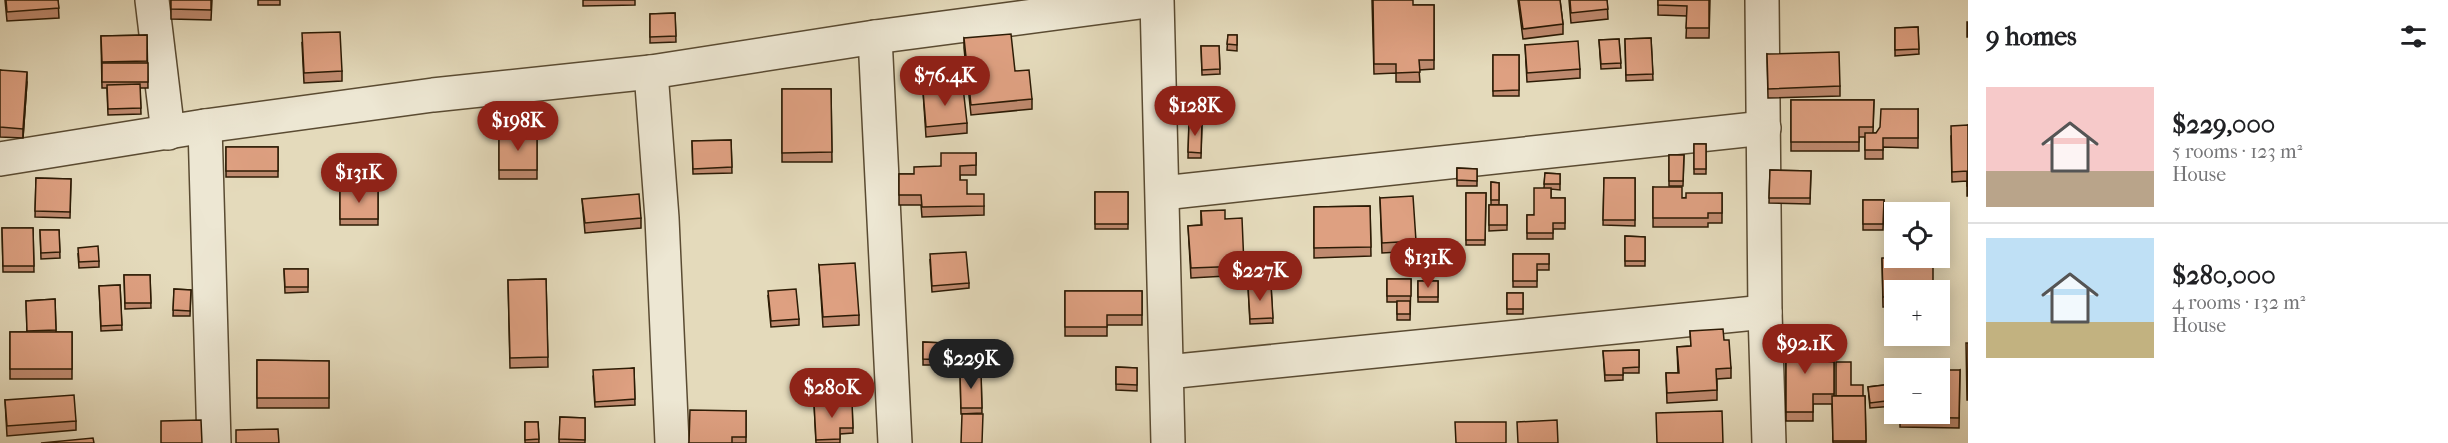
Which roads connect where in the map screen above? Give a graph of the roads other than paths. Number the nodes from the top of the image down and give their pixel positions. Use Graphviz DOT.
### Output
graph roads {
  1 [pos="152,0"];
  2 [pos="1156,0"];
  3 [pos="1762,0"];
  4 [pos="875,37"];
  5 [pos="651,72"];
  6 [pos="205,126"];
  7 [pos="1764,128"];
  8 [pos="168,133"];
  9 [pos="0,159"];
  10 [pos="1162,193"];
  11 [pos="1765,312"];
  12 [pos="1167,372"];
  13 [pos="214,443"];
  14 [pos="672,443"];
  15 [pos="895,443"];
  16 [pos="1168,443"];
  17 [pos="1769,443"];
  1 -- 8 [label="street"];
  2 -- 4 [label="street"];
  2 -- 10 [label="street"];
  3 -- 7 [label="street"];
  4 -- 5 [label="street"];
  4 -- 15 [label="street"];
  5 -- 6 [label="street"];
  5 -- 14 [label="street"];
  6 -- 8 [label="street"];
  6 -- 13 [label="street"];
  7 -- 10 [label="street"];
  7 -- 11 [label="street"];
  8 -- 9 [label="street"];
  10 -- 12 [label="street"];
  11 -- 12 [label="street"];
  11 -- 17 [label="street"];
  12 -- 16 [label="street"];
}
